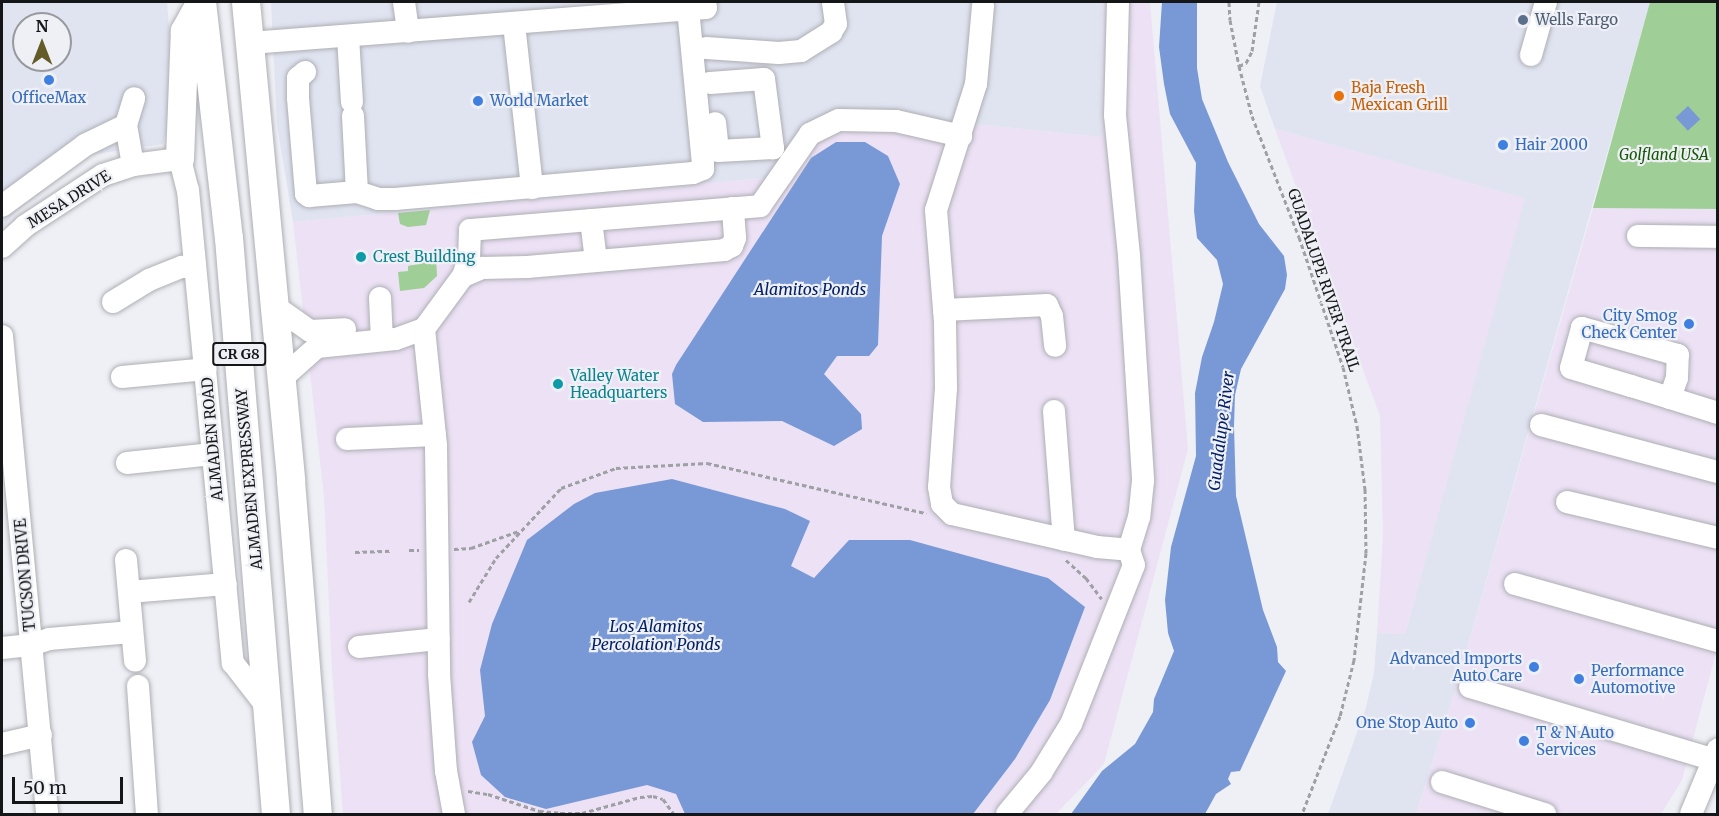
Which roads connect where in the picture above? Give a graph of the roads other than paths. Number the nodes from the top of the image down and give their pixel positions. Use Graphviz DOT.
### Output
graph roads {
  1 [pos="201,2"];
  2 [pos="246,2"];
  3 [pos="404,2"];
  4 [pos="834,2"];
  5 [pos="1118,2"];
  6 [pos="1546,2"];
  7 [pos="976,4"];
  8 [pos="698,6"];
  9 [pos="592,10"];
  10 [pos="514,24"];
  11 [pos="408,32"];
  12 [pos="348,37"];
  13 [pos="250,43"];
  14 [pos="706,48"];
  15 [pos="1532,56"];
  16 [pos="305,72"];
  17 [pos="710,83"];
  18 [pos="134,98"];
  19 [pos="126,126"];
  20 [pos="961,136"];
  21 [pos="180,159"];
  22 [pos="133,165"];
  23 [pos="532,188"];
  24 [pos="357,192"];
  25 [pos="2,206"];
  26 [pos="733,208"];
  27 [pos="591,220"];
  28 [pos="1638,236"];
  29 [pos="1718,237"];
  30 [pos="2,247"];
  31 [pos="596,261"];
  32 [pos="195,266"];
  33 [pos="471,268"];
  34 [pos="380,298"];
  35 [pos="112,302"];
  36 [pos="273,305"];
  37 [pos="944,310"];
  38 [pos="424,329"];
  39 [pos="382,333"];
  40 [pos="2,336"];
  41 [pos="1055,346"];
  42 [pos="206,369"];
  43 [pos="122,377"];
  44 [pos="281,380"];
  45 [pos="1670,398"];
  46 [pos="1054,411"];
  47 [pos="1718,413"];
  48 [pos="1541,425"];
  49 [pos="435,435"];
  50 [pos="347,439"];
  51 [pos="213,454"];
  52 [pos="127,463"];
  53 [pos="1718,472"];
  54 [pos="1567,502"];
  55 [pos="1718,538"];
  56 [pos="1064,540"];
  57 [pos="1129,550"];
  58 [pos="126,560"];
  59 [pos="226,584"];
  60 [pos="1515,584"];
  61 [pos="129,592"];
  62 [pos="132,632"];
  63 [pos="439,639"];
  64 [pos="1718,641"];
  65 [pos="31,645"];
  66 [pos="359,647"];
  67 [pos="2,648"];
  68 [pos="135,661"];
  69 [pos="138,686"];
  70 [pos="1470,687"];
  71 [pos="268,708"];
  72 [pos="41,735"];
  73 [pos="2,744"];
  74 [pos="1716,754"];
  75 [pos="1442,782"];
  76 [pos="47,814"];
  77 [pos="147,814"];
  78 [pos="276,814"];
  79 [pos="318,814"];
  80 [pos="454,814"];
  81 [pos="1007,814"];
  82 [pos="1545,814"];
  83 [pos="1691,814"];
  1 -- 21 [label="main road"];
  1 -- 71 [label="main road, ALMADEN EXPRESSWAY / CR G8"];
  2 -- 13 [label="main road, CR G8"];
  3 -- 11 [label="street"];
  4 -- 14 [label="street"];
  5 -- 57 [label="street"];
  6 -- 15 [label="street"];
  7 -- 20 [label="street"];
  8 -- 9 [label="street"];
  8 -- 14 [label="street"];
  8 -- 23 [label="street"];
  9 -- 10 [label="street"];
  10 -- 11 [label="street"];
  10 -- 23 [label="street"];
  11 -- 12 [label="street"];
  12 -- 13 [label="street"];
  12 -- 24 [label="street"];
  13 -- 36 [label="main road, CR G8"];
  14 -- 17 [label="street"];
  16 -- 24 [label="street"];
  18 -- 19 [label="street"];
  19 -- 22 [label="street"];
  19 -- 25 [label="street"];
  20 -- 26 [label="street"];
  20 -- 37 [label="street"];
  21 -- 22 [label="street, MESA DRIVE"];
  21 -- 32 [label="street, ALMADEN ROAD"];
  22 -- 30 [label="street, MESA DRIVE"];
  23 -- 24 [label="street"];
  26 -- 27 [label="street"];
  26 -- 31 [label="street"];
  27 -- 31 [label="street"];
  27 -- 33 [label="street"];
  28 -- 29 [label="street"];
  31 -- 33 [label="street"];
  32 -- 35 [label="street"];
  32 -- 42 [label="street, ALMADEN ROAD"];
  33 -- 38 [label="street"];
  34 -- 39 [label="street"];
  36 -- 39 [label="street"];
  36 -- 44 [label="main road, CR G8"];
  37 -- 41 [label="street"];
  37 -- 56 [label="street"];
  38 -- 39 [label="street"];
  38 -- 49 [label="street"];
  39 -- 44 [label="street"];
  40 -- 65 [label="street, TUCSON DRIVE"];
  42 -- 43 [label="street"];
  42 -- 51 [label="street, ALMADEN ROAD"];
  44 -- 79 [label="main road, CR G8"];
  45 -- 45 [label="street"];
  45 -- 47 [label="street"];
  46 -- 56 [label="street"];
  48 -- 53 [label="street"];
  49 -- 50 [label="street"];
  49 -- 63 [label="street"];
  51 -- 52 [label="street"];
  51 -- 59 [label="street, ALMADEN ROAD"];
  54 -- 55 [label="street"];
  56 -- 57 [label="street"];
  57 -- 81 [label="street"];
  58 -- 61 [label="street"];
  59 -- 61 [label="street"];
  59 -- 71 [label="street, ALMADEN ROAD"];
  60 -- 64 [label="street"];
  61 -- 62 [label="street"];
  62 -- 65 [label="street"];
  62 -- 68 [label="street"];
  63 -- 66 [label="street"];
  63 -- 80 [label="street"];
  65 -- 67 [label="street"];
  65 -- 72 [label="street, TUCSON DRIVE"];
  69 -- 77 [label="street"];
  70 -- 74 [label="street"];
  71 -- 78 [label="main road, ALMADEN EXPRESSWAY / CR G8"];
  72 -- 73 [label="street"];
  72 -- 76 [label="street, TUCSON DRIVE"];
  74 -- 83 [label="street"];
  75 -- 82 [label="street"];
}
